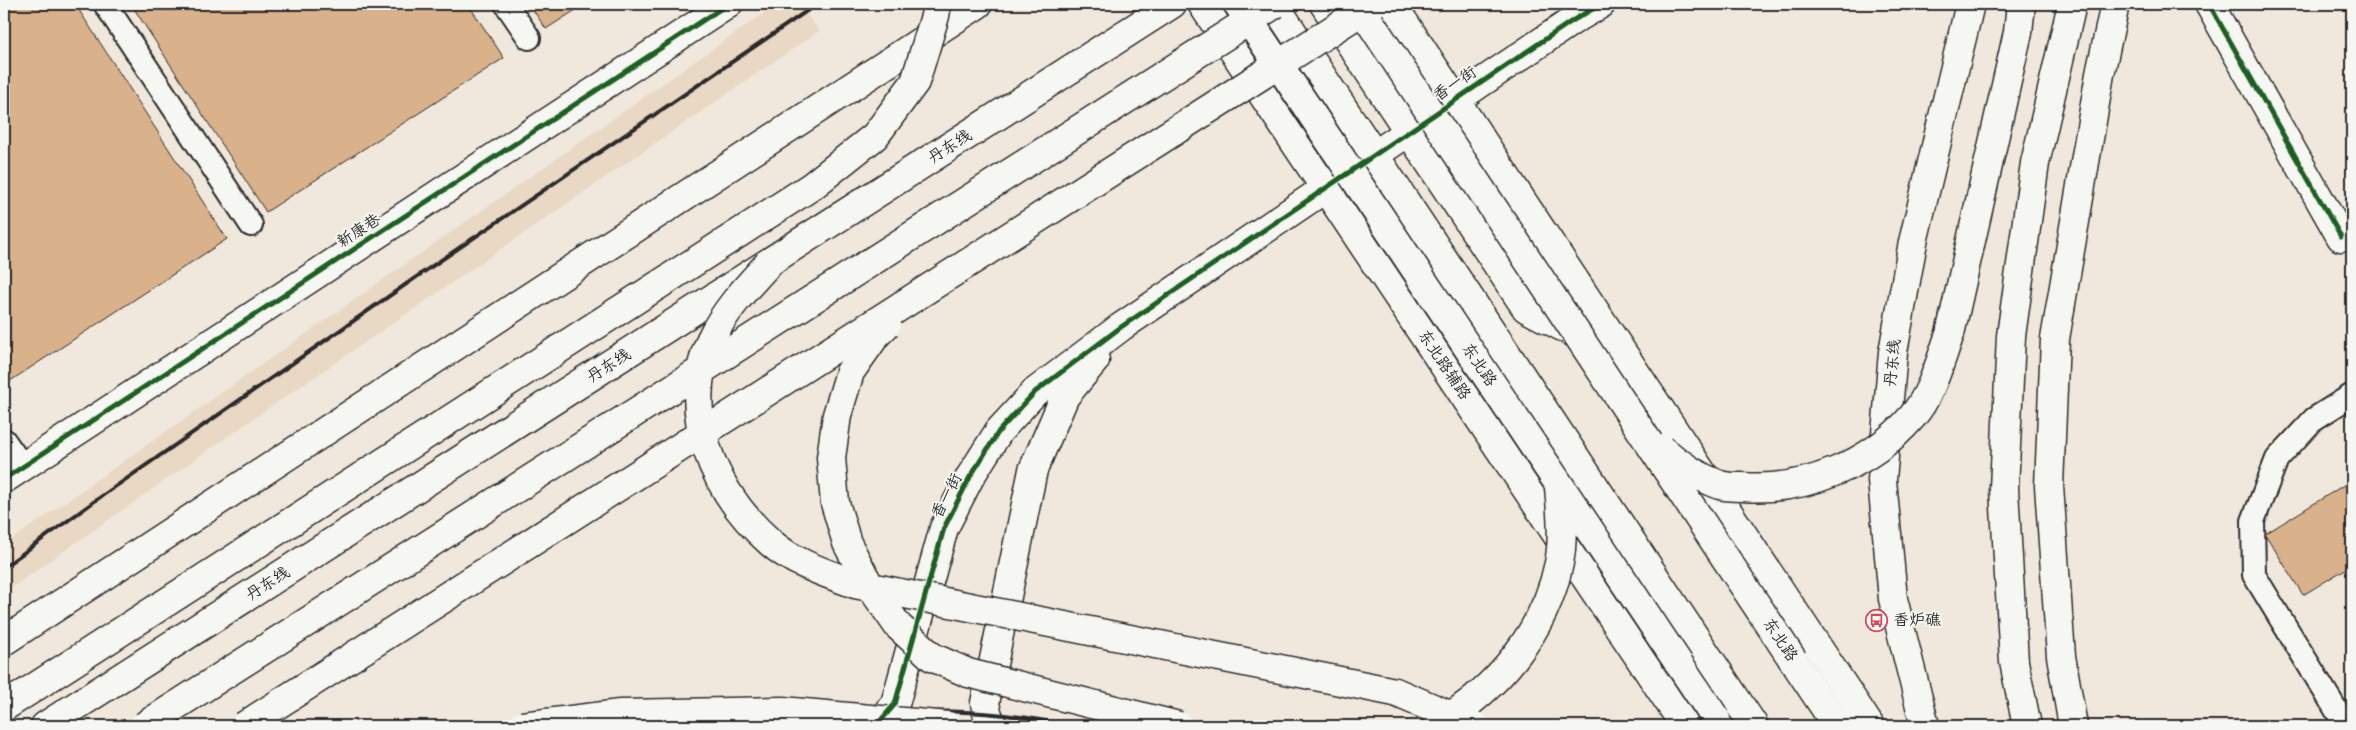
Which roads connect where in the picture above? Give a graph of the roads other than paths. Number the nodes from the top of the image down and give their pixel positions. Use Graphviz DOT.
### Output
graph roads {
  1 [pos="105,4"];
  2 [pos="506,4"];
  3 [pos="728,4"];
  4 [pos="937,4"];
  5 [pos="978,4"];
  6 [pos="1172,4"];
  7 [pos="1202,4"];
  8 [pos="1238,4"];
  9 [pos="1274,4"];
  10 [pos="1324,4"];
  11 [pos="1358,4"];
  12 [pos="1373,4"];
  13 [pos="1392,4"];
  14 [pos="1601,4"];
  15 [pos="1970,4"];
  16 [pos="2021,4"];
  17 [pos="2072,4"];
  18 [pos="2116,4"];
  19 [pos="2208,4"];
  20 [pos="529,38"];
  21 [pos="1455,99"];
  22 [pos="1408,130"];
  23 [pos="1373,154"];
  24 [pos="1324,187"];
  25 [pos="251,225"];
  26 [pos="2341,237"];
  27 [pos="768,264"];
  28 [pos="912,299"];
  29 [pos="1121,327"];
  30 [pos="1628,361"];
  31 [pos="2352,396"];
  32 [pos="1643,433"];
  33 [pos="4,440"];
  34 [pos="13,473"];
  35 [pos="1559,485"];
  36 [pos="4,642"];
  37 [pos="4,707"];
  38 [pos="46,726"];
  39 [pos="144,726"];
  40 [pos="244,726"];
  41 [pos="522,726"];
  42 [pos="876,726"];
  43 [pos="948,726"];
  44 [pos="993,726"];
  45 [pos="1179,726"];
  46 [pos="1434,726"];
  47 [pos="1475,726"];
  48 [pos="1685,726"];
  49 [pos="1720,726"];
  50 [pos="1754,726"];
  51 [pos="1837,726"];
  52 [pos="1870,726"];
  53 [pos="1925,726"];
  54 [pos="2027,726"];
  55 [pos="2073,726"];
  56 [pos="2346,726"];
  1 -- 25 [label="lane"];
  2 -- 20 [label="lane"];
  3 -- 34 [label="main road, 新康巷"];
  4 -- 37 [label="main road, bridge"];
  5 -- 36 [label="main road"];
  6 -- 27 [label="main road, 丹东线"];
  7 -- 24 [label="main road, 东北路辅路"];
  8 -- 35 [label="main road, 东北路, bridge"];
  9 -- 23 [label="main road, 东北路"];
  9 -- 39 [label="main road, bridge"];
  10 -- 22 [label="main road"];
  11 -- 32 [label="main road, 东北路, bridge"];
  12 -- 28 [label="main road, bridge"];
  13 -- 21 [label="main road"];
  14 -- 21 [label="main road, 香一街"];
  15 -- 53 [label="main road, 丹东线"];
  16 -- 32 [label="main road, bridge"];
  17 -- 54 [label="main road"];
  18 -- 55 [label="main road"];
  19 -- 26 [label="main road"];
  21 -- 22 [label="main road, 香一街"];
  21 -- 30 [label="main road"];
  22 -- 23 [label="main road, 香一街"];
  22 -- 30 [label="main road"];
  23 -- 24 [label="main road, 香一街"];
  23 -- 50 [label="main road, 东北路"];
  24 -- 29 [label="main road, 香一街"];
  24 -- 48 [label="main road, 东北路辅路"];
  27 -- 38 [label="main road, 丹东线, bridge"];
  27 -- 47 [label="main road, bridge"];
  28 -- 40 [label="main road, bridge"];
  28 -- 45 [label="main road, bridge"];
  29 -- 42 [label="main road, 香一街"];
  29 -- 44 [label="main road"];
  30 -- 52 [label="main road, 东北路"];
  31 -- 56 [label="lane"];
  32 -- 51 [label="main road, 东北路, bridge"];
  33 -- 34 [label="lane"];
  35 -- 46 [label="main road, bridge"];
  35 -- 49 [label="main road, 东北路, bridge"];
  41 -- 43 [label="main road, bridge"];
}
